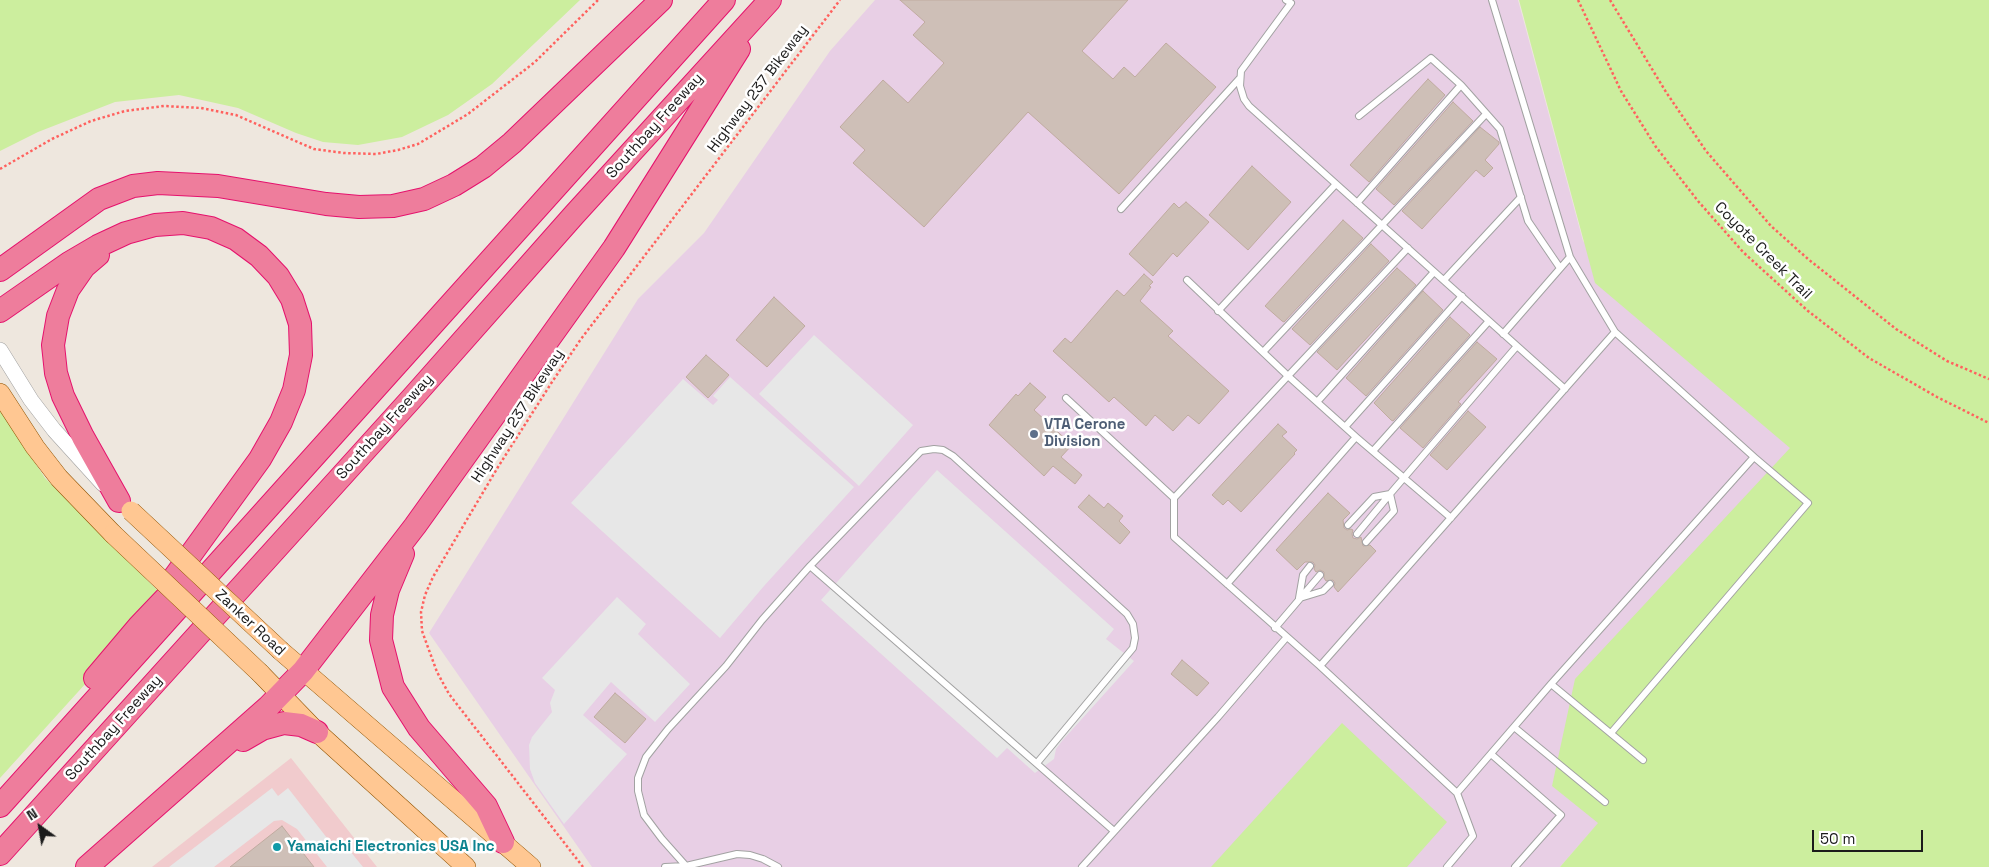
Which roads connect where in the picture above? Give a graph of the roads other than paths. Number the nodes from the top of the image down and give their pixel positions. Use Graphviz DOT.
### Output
graph roads {
  1 [pos="661,0"];
  2 [pos="706,0"];
  3 [pos="724,0"];
  4 [pos="770,0"];
  5 [pos="1492,0"];
  6 [pos="1290,1"];
  7 [pos="1240,78"];
  8 [pos="1461,85"];
  9 [pos="1486,114"];
  10 [pos="1359,116"];
  11 [pos="1336,184"];
  12 [pos="1521,197"];
  13 [pos="1357,203"];
  14 [pos="1121,209"];
  15 [pos="1382,225"];
  16 [pos="126,233"];
  17 [pos="45,238"];
  18 [pos="1408,248"];
  19 [pos="0,254"];
  20 [pos="1570,257"];
  21 [pos="1560,268"];
  22 [pos="0,270"];
  23 [pos="1434,272"];
  24 [pos="1187,280"];
  25 [pos="1444,280"];
  26 [pos="1462,296"];
  27 [pos="0,311"];
  28 [pos="1218,311"];
  29 [pos="1489,321"];
  30 [pos="1615,332"];
  31 [pos="1503,334"];
  32 [pos="1517,346"];
  33 [pos="0,350"];
  34 [pos="1263,352"];
  35 [pos="1288,376"];
  36 [pos="1565,389"];
  37 [pos="0,393"];
  38 [pos="1066,398"];
  39 [pos="1317,402"];
  40 [pos="1345,427"];
  41 [pos="1356,437"];
  42 [pos="1373,451"];
  43 [pos="1754,457"];
  44 [pos="1404,478"];
  45 [pos="1390,494"];
  46 [pos="1174,498"];
  47 [pos="125,506"];
  48 [pos="1450,518"];
  49 [pos="1348,525"];
  50 [pos="415,526"];
  51 [pos="1357,534"];
  52 [pos="1366,542"];
  53 [pos="810,566"];
  54 [pos="1310,566"];
  55 [pos="1320,575"];
  56 [pos="1226,584"];
  57 [pos="1330,584"];
  58 [pos="1299,599"];
  59 [pos="139,626"];
  60 [pos="1275,628"];
  61 [pos="1286,638"];
  62 [pos="1320,666"];
  63 [pos="303,671"];
  64 [pos="1551,684"];
  65 [pos="281,695"];
  66 [pos="1514,727"];
  67 [pos="317,732"];
  68 [pos="1611,733"];
  69 [pos="1491,754"];
  70 [pos="1643,760"];
  71 [pos="1037,763"];
  72 [pos="200,767"];
  73 [pos="0,786"];
  74 [pos="1457,793"];
  75 [pos="1605,802"];
  76 [pos="0,806"];
  77 [pos="1114,831"];
  78 [pos="503,842"];
  79 [pos="0,854"];
  80 [pos="686,866"];
  81 [pos="87,867"];
  82 [pos="466,867"];
  83 [pos="531,867"];
  84 [pos="665,867"];
  85 [pos="778,867"];
  86 [pos="1082,867"];
  87 [pos="1447,867"];
  88 [pos="1515,867"];
  1 -- 17 [label="highway"];
  2 -- 59 [label="highway"];
  3 -- 76 [label="highway"];
  4 -- 50 [label="highway"];
  4 -- 79 [label="highway, Southbay Freeway"];
  5 -- 20 [label="lane"];
  6 -- 7 [label="lane"];
  7 -- 11 [label="lane"];
  7 -- 14 [label="lane"];
  8 -- 9 [label="lane"];
  8 -- 10 [label="lane"];
  8 -- 13 [label="lane"];
  9 -- 12 [label="lane"];
  9 -- 15 [label="lane"];
  11 -- 13 [label="lane"];
  11 -- 28 [label="lane"];
  12 -- 21 [label="lane"];
  12 -- 25 [label="lane"];
  13 -- 15 [label="lane"];
  15 -- 18 [label="lane"];
  15 -- 34 [label="lane"];
  16 -- 27 [label="highway"];
  16 -- 47 [label="highway"];
  16 -- 59 [label="highway"];
  17 -- 19 [label="highway"];
  17 -- 22 [label="highway"];
  18 -- 23 [label="lane"];
  18 -- 35 [label="lane"];
  20 -- 21 [label="lane"];
  20 -- 30 [label="lane"];
  21 -- 31 [label="lane"];
  23 -- 25 [label="lane"];
  23 -- 39 [label="lane"];
  24 -- 28 [label="lane"];
  25 -- 26 [label="lane"];
  26 -- 29 [label="lane"];
  26 -- 40 [label="lane"];
  28 -- 34 [label="lane"];
  29 -- 31 [label="lane"];
  29 -- 42 [label="lane"];
  30 -- 36 [label="lane"];
  30 -- 43 [label="lane"];
  31 -- 32 [label="lane"];
  32 -- 36 [label="lane"];
  32 -- 44 [label="lane"];
  33 -- 47 [label="street, Zanker Road"];
  34 -- 35 [label="lane"];
  35 -- 39 [label="lane"];
  35 -- 46 [label="lane"];
  36 -- 48 [label="lane"];
  37 -- 65 [label="main road, Zanker Road, bridge"];
  38 -- 46 [label="lane"];
  39 -- 40 [label="lane"];
  40 -- 41 [label="lane"];
  41 -- 42 [label="lane"];
  41 -- 56 [label="lane"];
  42 -- 44 [label="lane"];
  43 -- 64 [label="lane"];
  43 -- 68 [label="lane"];
  44 -- 45 [label="lane"];
  44 -- 48 [label="lane"];
  45 -- 49 [label="lane"];
  45 -- 51 [label="lane"];
  45 -- 52 [label="lane"];
  46 -- 56 [label="lane"];
  47 -- 63 [label="main road, Zanker Road, bridge"];
  48 -- 62 [label="lane"];
  50 -- 63 [label="highway"];
  50 -- 78 [label="highway"];
  53 -- 71 [label="lane"];
  53 -- 71 [label="lane"];
  53 -- 80 [label="lane"];
  54 -- 58 [label="lane"];
  55 -- 58 [label="lane"];
  56 -- 60 [label="lane"];
  57 -- 58 [label="lane"];
  58 -- 60 [label="lane"];
  59 -- 73 [label="highway"];
  60 -- 61 [label="lane"];
  61 -- 62 [label="lane"];
  61 -- 77 [label="lane"];
  62 -- 74 [label="lane"];
  63 -- 65 [label="highway"];
  63 -- 78 [label="main road, Zanker Road"];
  64 -- 66 [label="lane"];
  64 -- 68 [label="lane"];
  65 -- 67 [label="main road, Zanker Road"];
  65 -- 72 [label="highway"];
  66 -- 69 [label="lane"];
  66 -- 75 [label="lane"];
  67 -- 72 [label="highway"];
  67 -- 82 [label="main road, Zanker Road"];
  68 -- 70 [label="lane"];
  69 -- 74 [label="lane"];
  69 -- 88 [label="lane"];
  71 -- 77 [label="lane"];
  72 -- 81 [label="highway"];
  74 -- 87 [label="lane"];
  77 -- 86 [label="lane"];
  78 -- 83 [label="main road, Zanker Road"];
  80 -- 84 [label="lane"];
  80 -- 85 [label="lane"];
}
